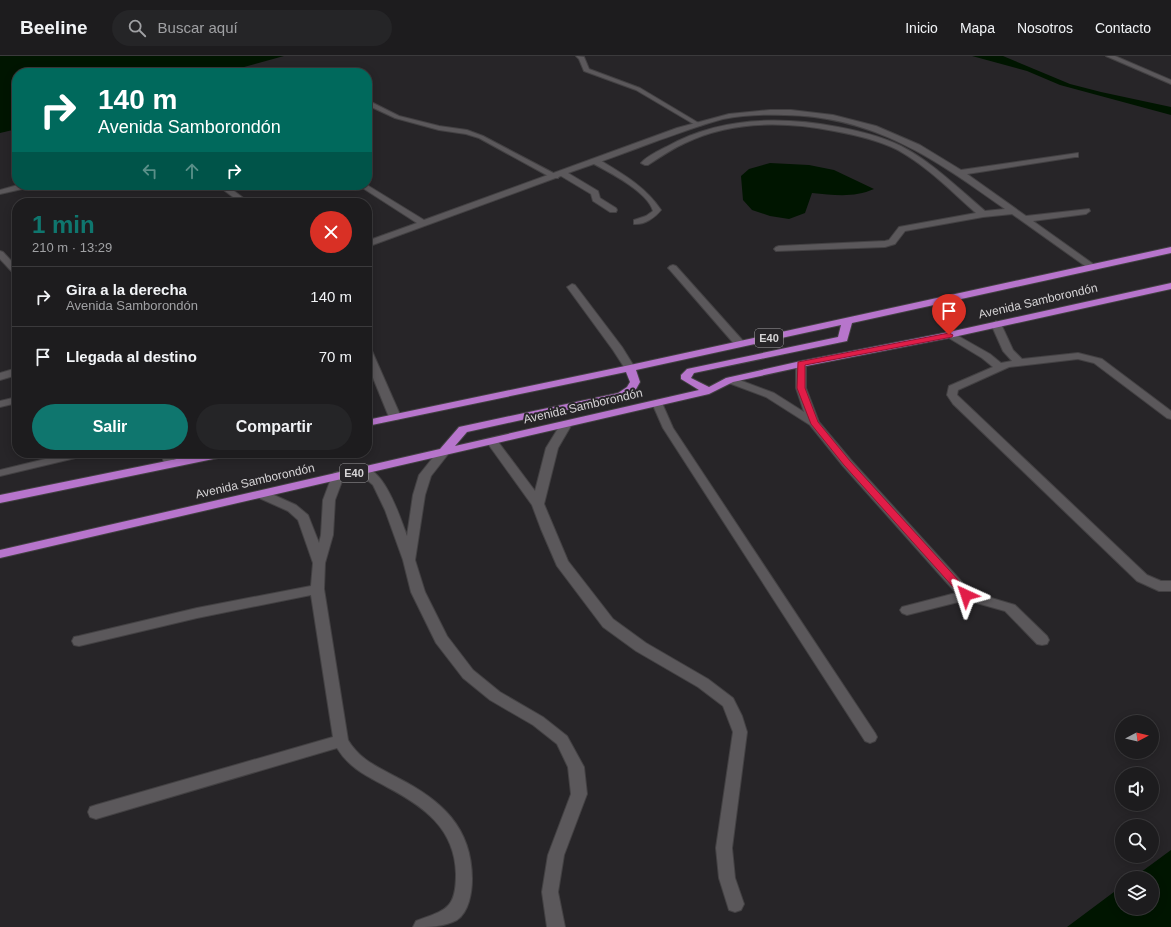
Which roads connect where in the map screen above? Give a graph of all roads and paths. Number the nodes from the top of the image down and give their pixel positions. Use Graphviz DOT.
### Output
graph roads {
  1 [pos="579,56"];
  2 [pos="1109,56"];
  3 [pos="1171,82"];
  4 [pos="372,104"];
  5 [pos="699,125"];
  6 [pos="1075,155"];
  7 [pos="595,161"];
  8 [pos="645,163"];
  9 [pos="959,173"];
  10 [pos="558,174"];
  11 [pos="12,189"];
  12 [pos="228,190"];
  13 [pos="370,190"];
  14 [pos="0,192"];
  15 [pos="239,198"];
  16 [pos="613,210"];
  17 [pos="1014,211"];
  18 [pos="1086,211"];
  19 [pos="983,214"];
  20 [pos="1026,219"];
  21 [pos="637,222"];
  22 [pos="424,223"];
  23 [pos="372,242"];
  24 [pos="779,249"];
  25 [pos="1171,250"];
  26 [pos="0,254"];
  27 [pos="1091,266"];
  28 [pos="12,267"];
  29 [pos="673,268"];
  30 [pos="1171,286"];
  31 [pos="572,287"];
  32 [pos="847,320"];
  33 [pos="996,324"];
  34 [pos="949,335"];
  35 [pos="740,344"];
  36 [pos="1019,362"];
  37 [pos="372,363"];
  38 [pos="801,364"];
  39 [pos="630,368"];
  40 [pos="1001,368"];
  41 [pos="12,372"];
  42 [pos="1,375"];
  43 [pos="730,380"];
  44 [pos="709,391"];
  45 [pos="12,401"];
  46 [pos="657,403"];
  47 [pos="0,404"];
  48 [pos="1171,416"];
  49 [pos="395,417"];
  50 [pos="372,422"];
  51 [pos="814,422"];
  52 [pos="566,424"];
  53 [pos="492,441"];
  54 [pos="443,452"];
  55 [pos="63,458"];
  56 [pos="167,458"];
  57 [pos="363,471"];
  58 [pos="0,473"];
  59 [pos="338,476"];
  60 [pos="262,494"];
  61 [pos="0,499"];
  62 [pos="538,504"];
  63 [pos="0,554"];
  64 [pos="409,560"];
  65 [pos="319,563"];
  66 [pos="1171,586"];
  67 [pos="317,589"];
  68 [pos="966,595"];
  69 [pos="907,610"];
  70 [pos="1042,640"];
  71 [pos="79,641"];
  72 [pos="870,737"];
  73 [pos="341,741"];
  74 [pos="96,812"];
  75 [pos="735,904"];
  76 [pos="450,922"];
  77 [pos="422,927"];
  78 [pos="556,927"];
  1 -- 5 [label="lane"];
  2 -- 3 [label="street"];
  4 -- 10 [label="lane"];
  5 -- 7 [label="street"];
  5 -- 9 [label="street"];
  6 -- 9 [label="street"];
  7 -- 10 [label="street"];
  7 -- 21 [label="lane"];
  8 -- 19 [label="street"];
  9 -- 17 [label="street"];
  10 -- 16 [label="street"];
  10 -- 22 [label="street"];
  11 -- 14 [label="street"];
  12 -- 15 [label="lane"];
  13 -- 22 [label="street"];
  17 -- 19 [label="street"];
  17 -- 20 [label="street"];
  18 -- 20 [label="street"];
  19 -- 24 [label="street"];
  20 -- 27 [label="street"];
  22 -- 23 [label="street"];
  25 -- 27 [label="highway, Avenida Samborondón / E40"];
  26 -- 28 [label="street"];
  27 -- 32 [label="highway, Avenida Samborondón / E40"];
  29 -- 35 [label="street"];
  30 -- 33 [label="highway, Avenida Samborondón / E40"];
  31 -- 39 [label="street"];
  32 -- 35 [label="highway, Avenida Samborondón / E40"];
  32 -- 44 [label="highway"];
  33 -- 34 [label="highway, Avenida Samborondón / E40"];
  33 -- 36 [label="street"];
  34 -- 38 [label="highway, Avenida Samborondón / E40"];
  34 -- 40 [label="street"];
  35 -- 39 [label="highway, Avenida Samborondón / E40"];
  36 -- 40 [label="street"];
  36 -- 48 [label="street"];
  37 -- 49 [label="street"];
  38 -- 43 [label="highway, Avenida Samborondón / E40"];
  38 -- 51 [label="street"];
  39 -- 49 [label="highway, Avenida Samborondón / E40"];
  39 -- 54 [label="highway"];
  40 -- 66 [label="street"];
  41 -- 42 [label="street"];
  43 -- 44 [label="highway, Avenida Samborondón / E40"];
  43 -- 51 [label="street"];
  44 -- 46 [label="highway, Avenida Samborondón / E40"];
  45 -- 47 [label="lane"];
  46 -- 52 [label="highway, Avenida Samborondón / E40"];
  46 -- 72 [label="lane"];
  49 -- 50 [label="highway, Avenida Samborondón / E40"];
  51 -- 68 [label="street"];
  52 -- 53 [label="highway, Avenida Samborondón / E40"];
  52 -- 62 [label="street"];
  53 -- 54 [label="highway, Avenida Samborondón / E40"];
  53 -- 62 [label="street"];
  54 -- 57 [label="highway, Avenida Samborondón / E40"];
  54 -- 64 [label="street"];
  55 -- 58 [label="lane"];
  56 -- 61 [label="highway"];
  57 -- 59 [label="highway, Avenida Samborondón / E40"];
  57 -- 64 [label="street"];
  59 -- 60 [label="highway, Avenida Samborondón / E40"];
  59 -- 65 [label="street"];
  60 -- 63 [label="highway, Avenida Samborondón / E40"];
  60 -- 65 [label="street"];
  62 -- 75 [label="street"];
  64 -- 78 [label="street"];
  65 -- 67 [label="street"];
  67 -- 71 [label="street"];
  67 -- 73 [label="street"];
  68 -- 69 [label="street"];
  68 -- 70 [label="street"];
  73 -- 74 [label="street"];
  73 -- 76 [label="street"];
  76 -- 77 [label="street"];
}
